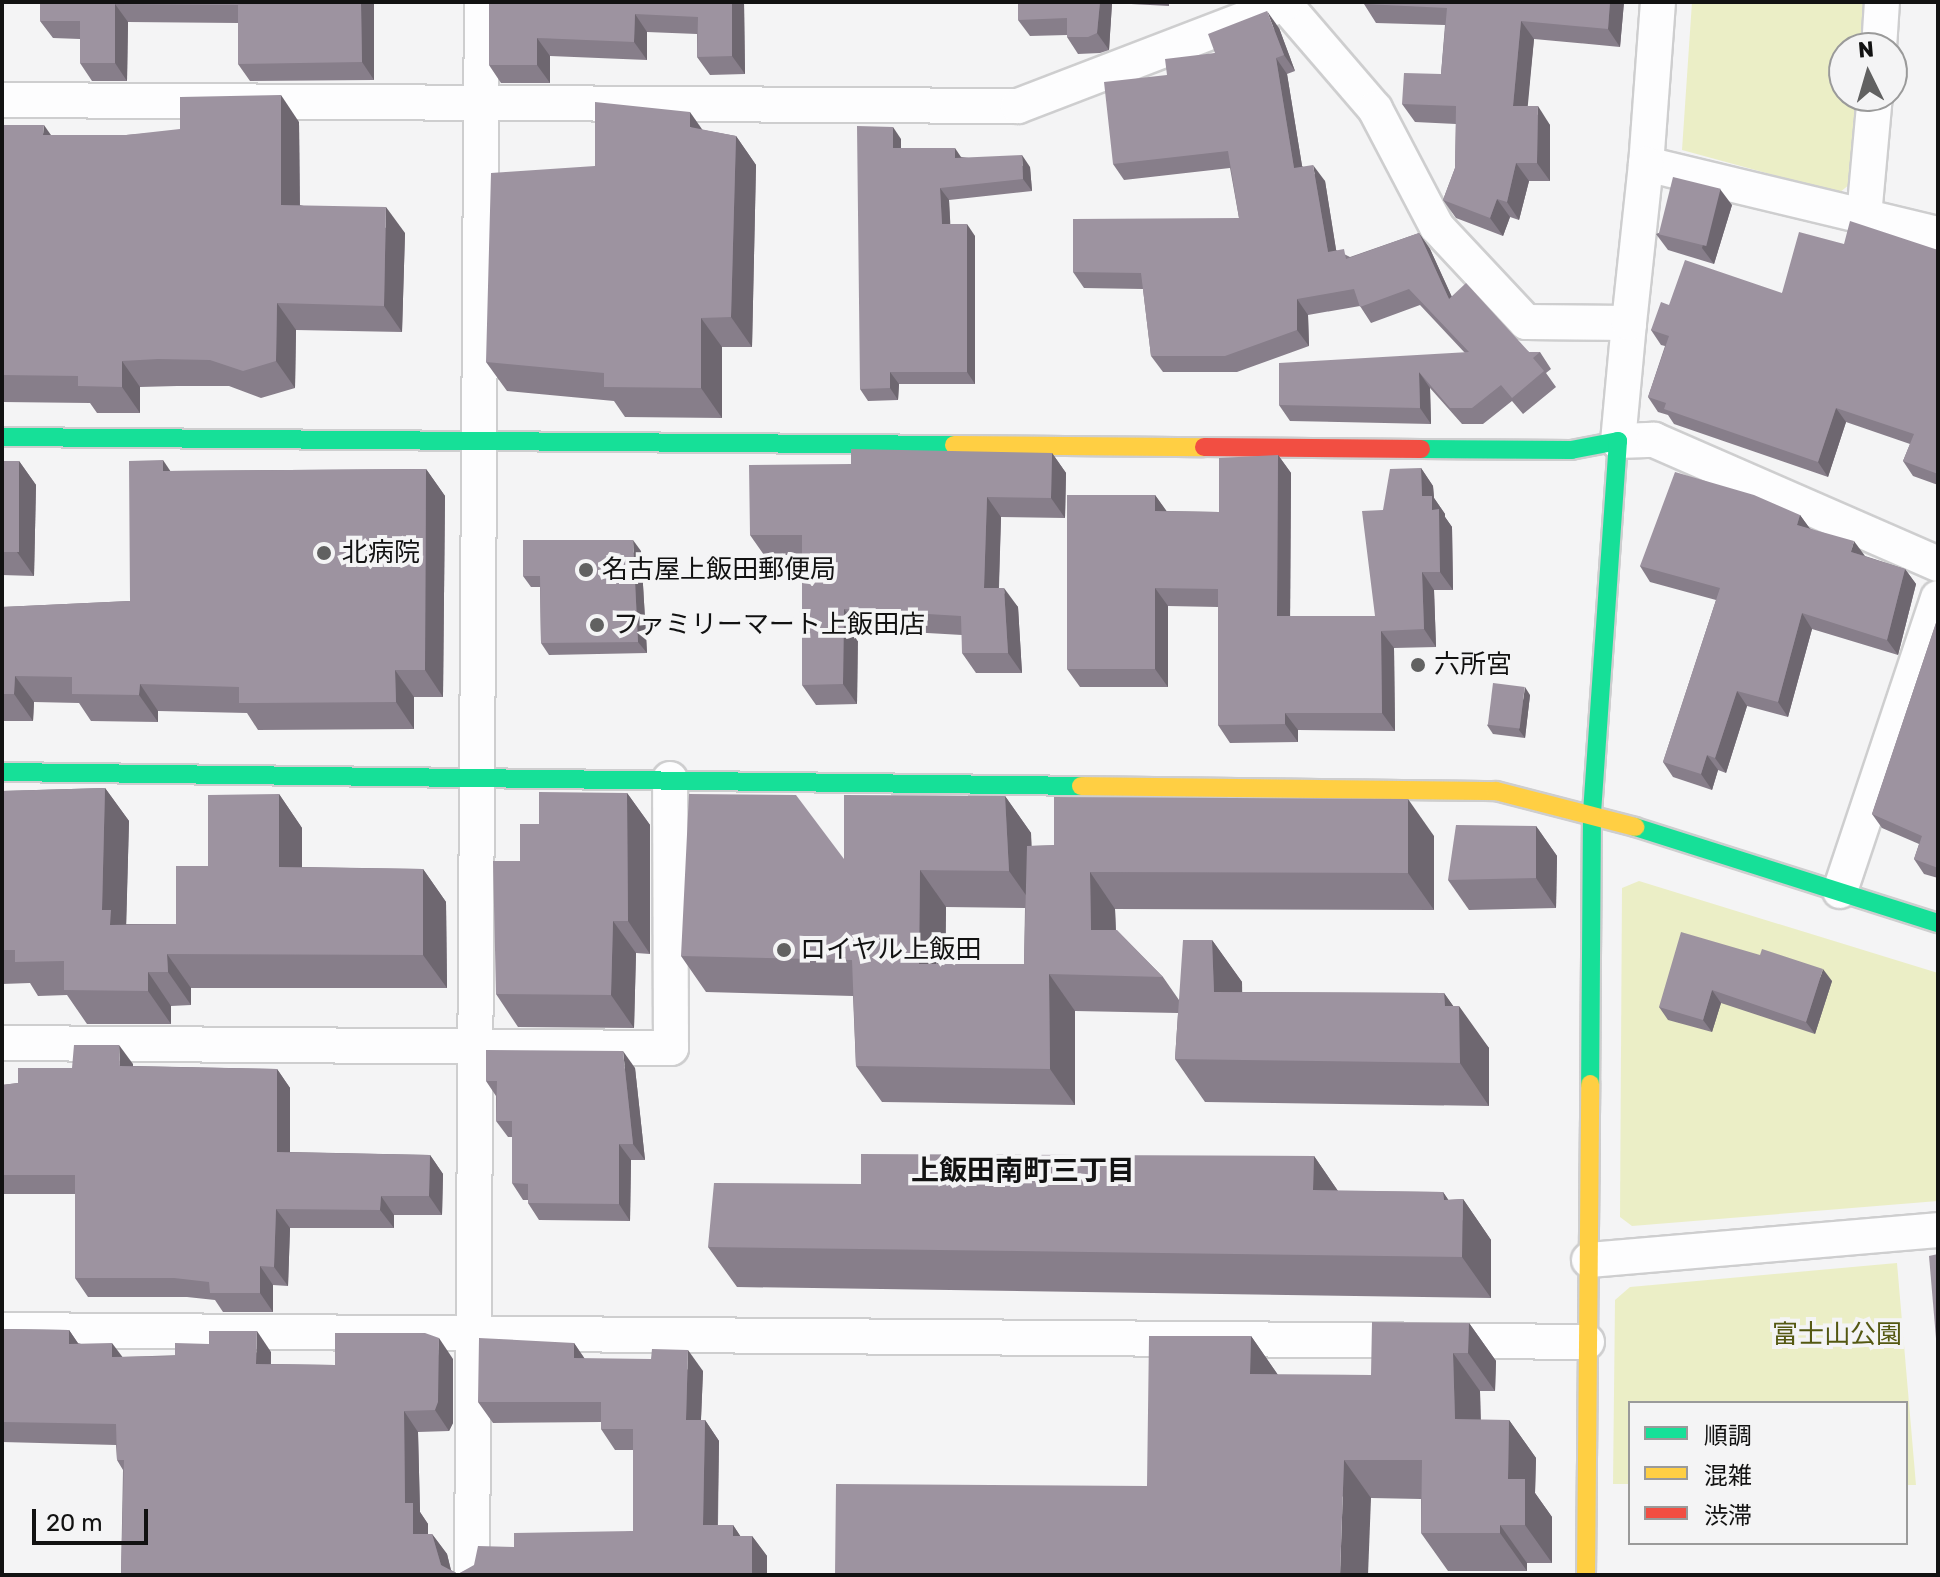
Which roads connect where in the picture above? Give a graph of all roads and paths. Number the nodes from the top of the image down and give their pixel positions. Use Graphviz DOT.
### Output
graph roads {
  1 [pos="482,2"];
  2 [pos="1658,2"];
  3 [pos="1882,2"];
  4 [pos="1284,3"];
  5 [pos="1880,32"];
  6 [pos="2,100"];
  7 [pos="481,103"];
  8 [pos="1874,112"];
  9 [pos="1646,164"];
  10 [pos="1864,216"];
  11 [pos="1938,234"];
  12 [pos="1629,323"];
  13 [pos="2,437"];
  14 [pos="477,440"];
  15 [pos="1618,441"];
  16 [pos="1938,564"];
  17 [pos="1938,598"];
  18 [pos="2,772"];
  19 [pos="475,777"];
  20 [pos="670,779"];
  21 [pos="1592,813"];
  22 [pos="1840,891"];
  23 [pos="1938,923"];
  24 [pos="2,1043"];
  25 [pos="473,1047"];
  26 [pos="1938,1230"];
  27 [pos="1589,1260"];
  28 [pos="2,1330"];
  29 [pos="472,1334"];
  30 [pos="1587,1342"];
  31 [pos="472,1575"];
  32 [pos="1586,1575"];
  1 -- 7 [label="street"];
  2 -- 9 [label="street"];
  3 -- 5 [label="street"];
  4 -- 7 [label="street"];
  4 -- 12 [label="street"];
  6 -- 7 [label="street"];
  7 -- 14 [label="street"];
  8 -- 10 [label="street"];
  9 -- 10 [label="street"];
  9 -- 12 [label="street"];
  10 -- 11 [label="street"];
  12 -- 15 [label="street"];
  13 -- 14 [label="street"];
  14 -- 15 [label="street"];
  14 -- 19 [label="street"];
  15 -- 16 [label="street"];
  15 -- 21 [label="street"];
  17 -- 22 [label="street"];
  18 -- 19 [label="street"];
  19 -- 20 [label="street"];
  19 -- 25 [label="street"];
  20 -- 21 [label="street"];
  20 -- 25 [label="street"];
  21 -- 22 [label="street"];
  21 -- 27 [label="street"];
  22 -- 23 [label="street"];
  24 -- 25 [label="street"];
  25 -- 29 [label="street"];
  26 -- 27 [label="street"];
  27 -- 30 [label="street"];
  28 -- 29 [label="street"];
  29 -- 30 [label="street"];
  29 -- 31 [label="street"];
  30 -- 32 [label="street"];
}
